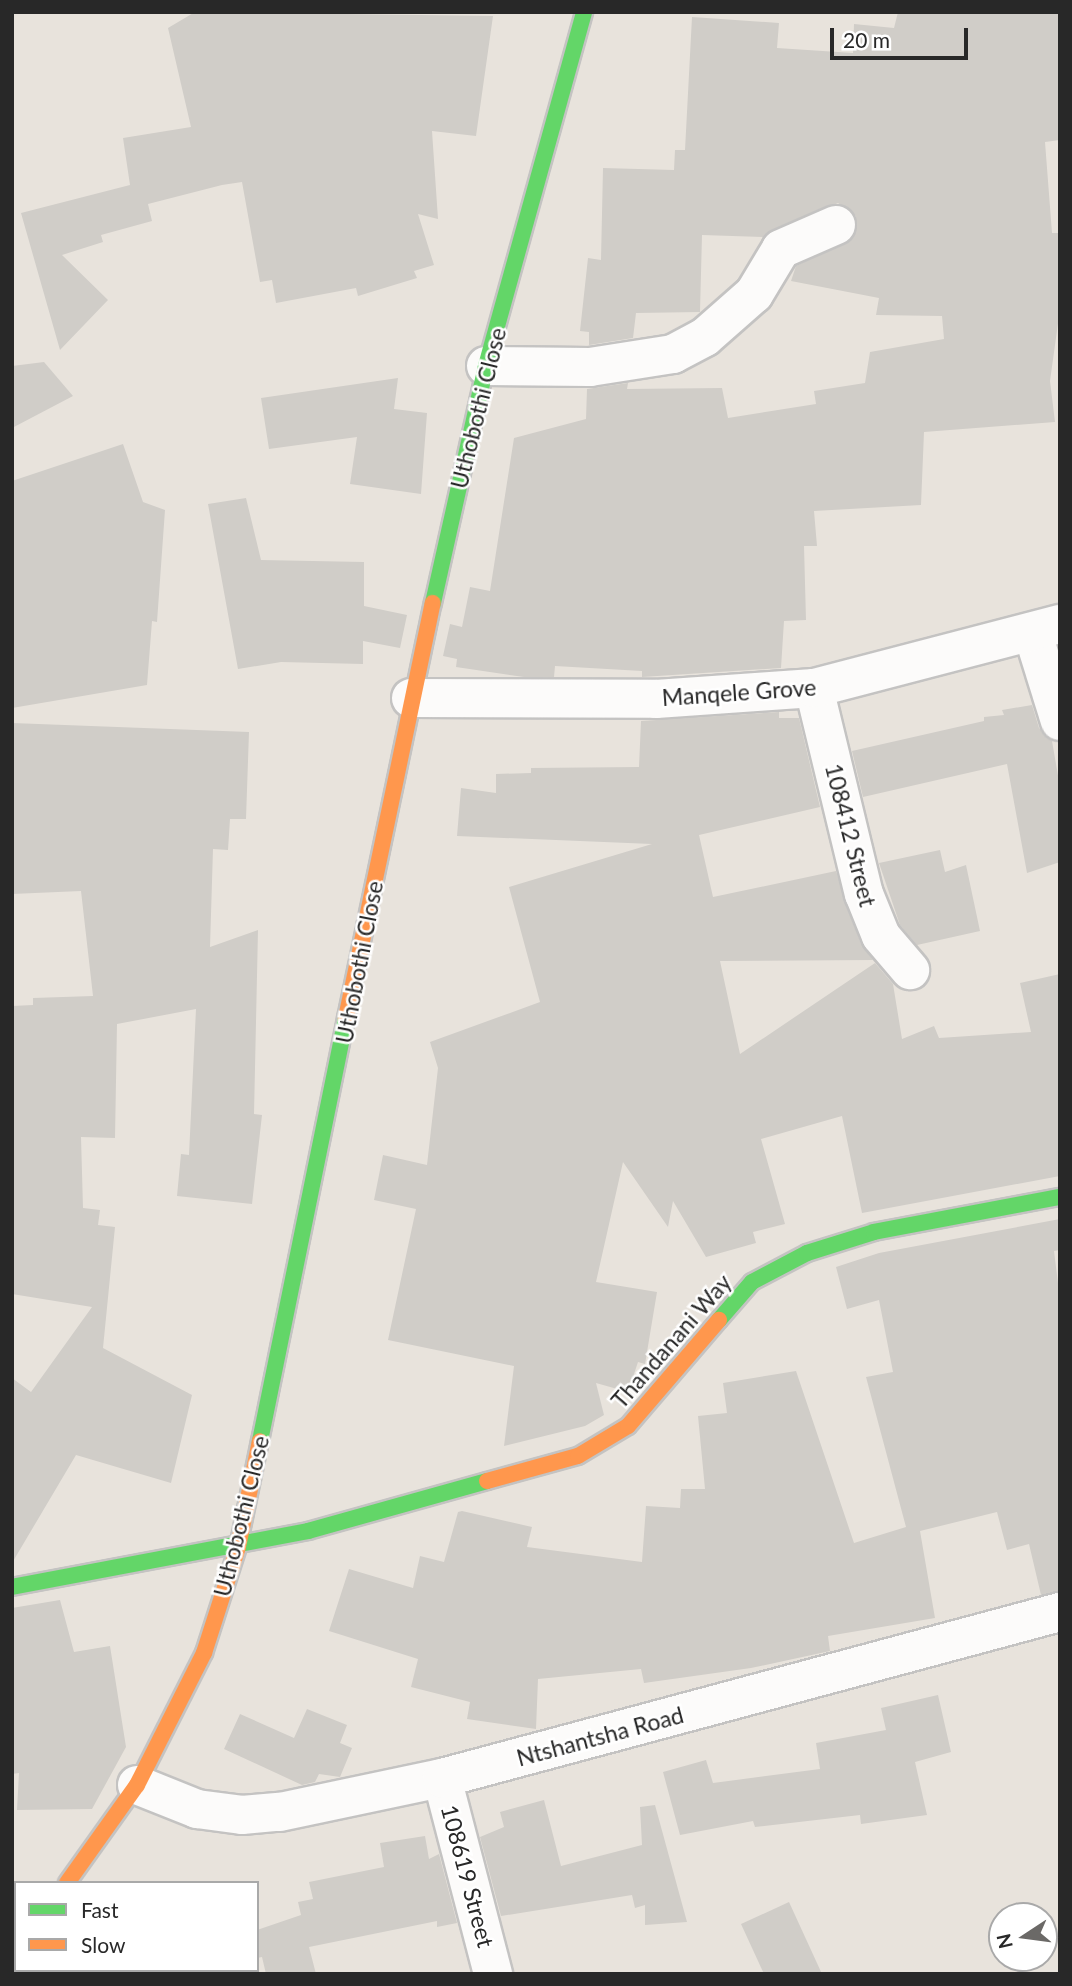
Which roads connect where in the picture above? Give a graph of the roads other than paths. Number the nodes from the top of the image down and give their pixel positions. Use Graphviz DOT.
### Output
graph roads {
  1 [pos="584,12"];
  2 [pos="836,225"];
  3 [pos="486,366"];
  4 [pos="1046,629"];
  5 [pos="814,688"];
  6 [pos="411,698"];
  7 [pos="1060,720"];
  8 [pos="910,970"];
  9 [pos="1060,1197"];
  10 [pos="238,1547"];
  11 [pos="12,1587"];
  12 [pos="1060,1612"];
  13 [pos="442,1778"];
  14 [pos="137,1785"];
  15 [pos="68,1881"];
  16 [pos="493,1974"];
  1 -- 3 [label="street, Uthobothi Close"];
  2 -- 3 [label="street"];
  3 -- 6 [label="street, Uthobothi Close"];
  4 -- 5 [label="street, Manqele Grove"];
  4 -- 7 [label="street"];
  5 -- 6 [label="street, Manqele Grove"];
  5 -- 8 [label="street, 108412 Street"];
  6 -- 10 [label="street, Uthobothi Close"];
  9 -- 10 [label="street, Thandanani Way"];
  10 -- 11 [label="street, Thandanani Way"];
  10 -- 14 [label="street, Uthobothi Close"];
  12 -- 13 [label="street, Ntshantsha Road"];
  13 -- 14 [label="street, Ntshantsha Road"];
  13 -- 16 [label="street, 108619 Street"];
  14 -- 15 [label="street, Uthobothi Close"];
}
